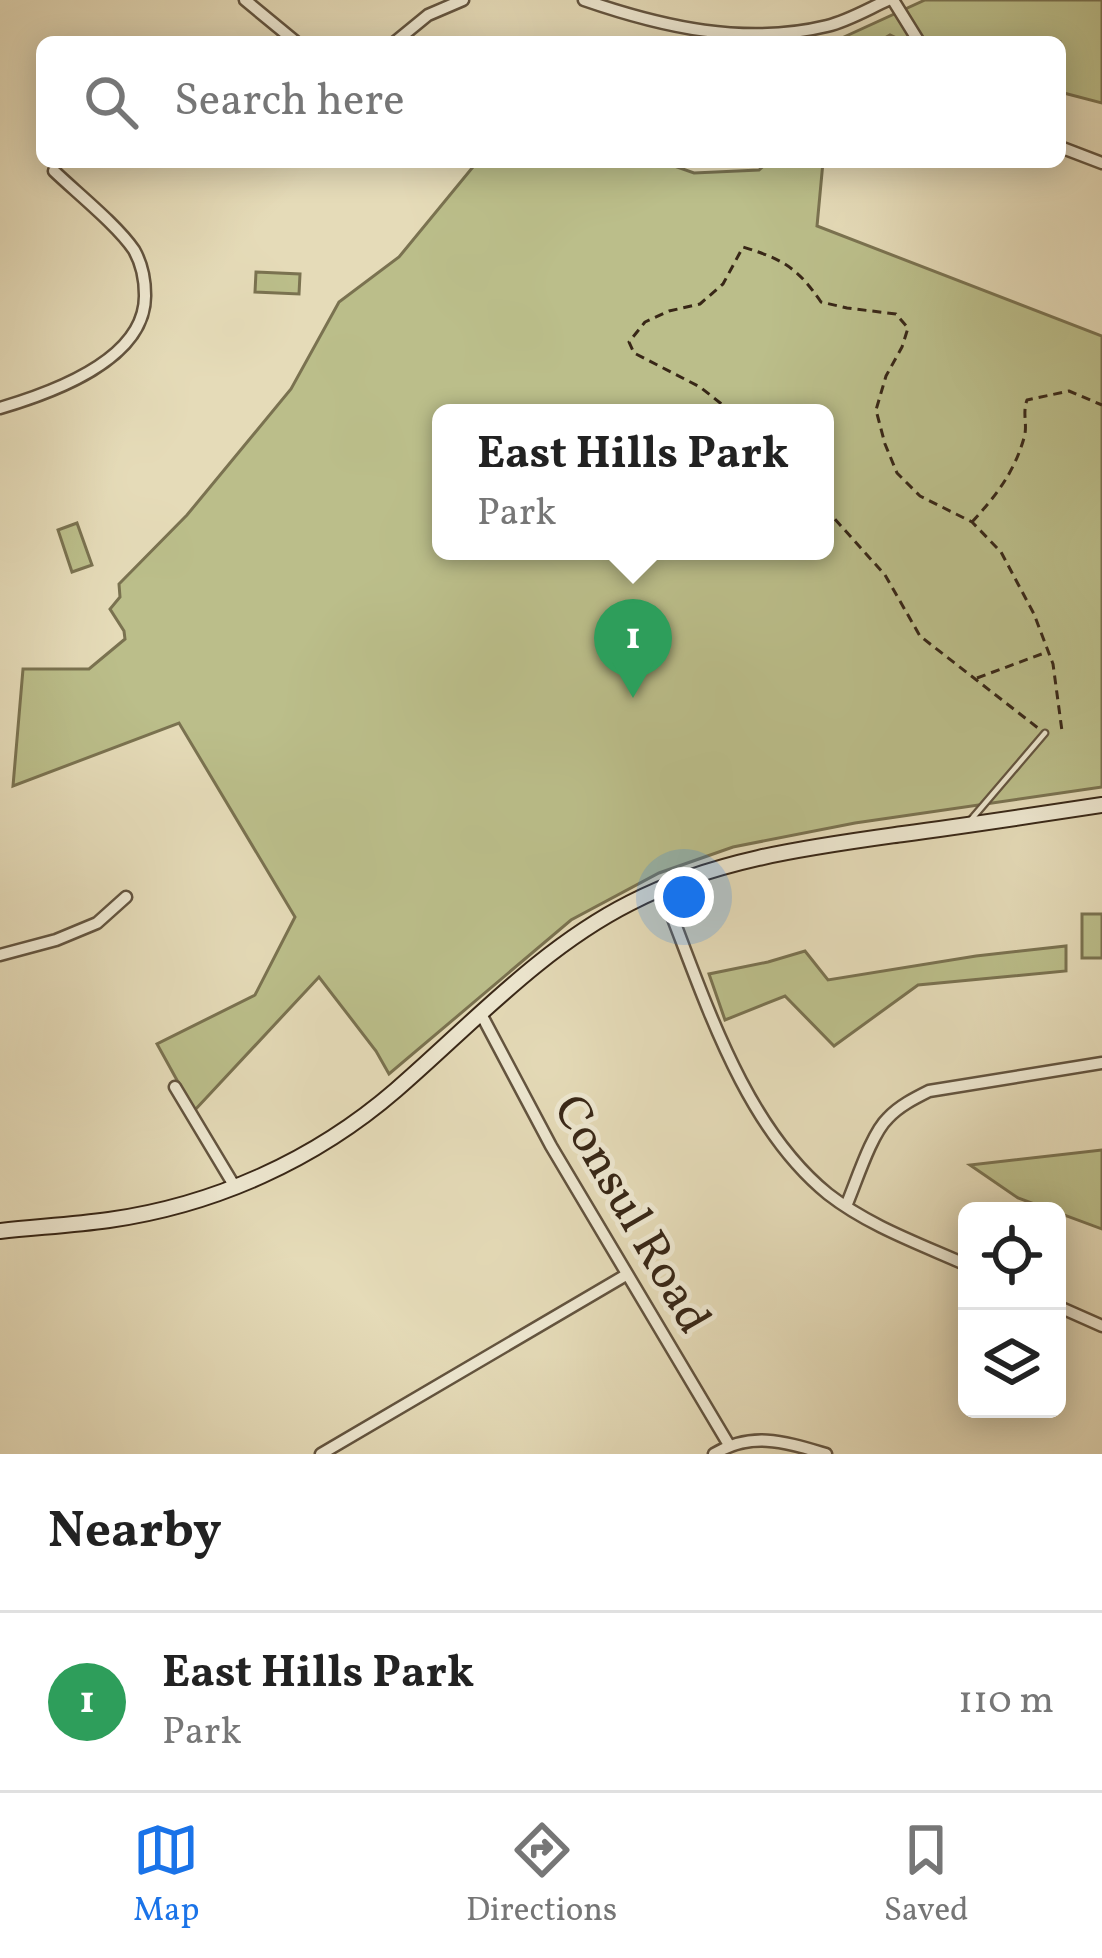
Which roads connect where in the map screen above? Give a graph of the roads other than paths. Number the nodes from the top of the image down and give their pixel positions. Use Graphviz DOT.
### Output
graph roads {
  1 [pos="245,0"];
  2 [pos="463,0"];
  3 [pos="584,0"];
  4 [pos="890,0"];
  5 [pos="289,36"];
  6 [pos="402,36"];
  7 [pos="915,36"];
  8 [pos="1066,149"];
  9 [pos="1102,164"];
  10 [pos="54,171"];
  11 [pos="0,408"];
  12 [pos="1045,733"];
  13 [pos="1102,806"];
  14 [pos="965,826"];
  15 [pos="661,888"];
  16 [pos="126,897"];
  17 [pos="0,955"];
  18 [pos="481,1014"];
  19 [pos="1102,1063"];
  20 [pos="175,1088"];
  21 [pos="235,1187"];
  22 [pos="846,1206"];
  23 [pos="0,1231"];
  24 [pos="958,1261"];
  25 [pos="626,1275"];
  26 [pos="1066,1310"];
  27 [pos="1102,1326"];
  28 [pos="729,1445"];
  29 [pos="321,1454"];
  30 [pos="714,1454"];
  31 [pos="826,1454"];
  1 -- 5 [label="street"];
  2 -- 6 [label="street"];
  3 -- 4 [label="street"];
  4 -- 7 [label="street"];
  8 -- 9 [label="street"];
  10 -- 11 [label="street"];
  12 -- 14 [label="lane"];
  13 -- 14 [label="main road"];
  14 -- 15 [label="main road"];
  15 -- 18 [label="main road"];
  15 -- 22 [label="street"];
  16 -- 17 [label="street"];
  18 -- 21 [label="main road"];
  18 -- 25 [label="street, Consul Road"];
  19 -- 22 [label="street"];
  20 -- 21 [label="street"];
  21 -- 23 [label="main road"];
  22 -- 24 [label="street"];
  25 -- 28 [label="street, Consul Road"];
  25 -- 29 [label="street"];
  26 -- 27 [label="street"];
  28 -- 30 [label="street"];
  28 -- 31 [label="street"];
}
